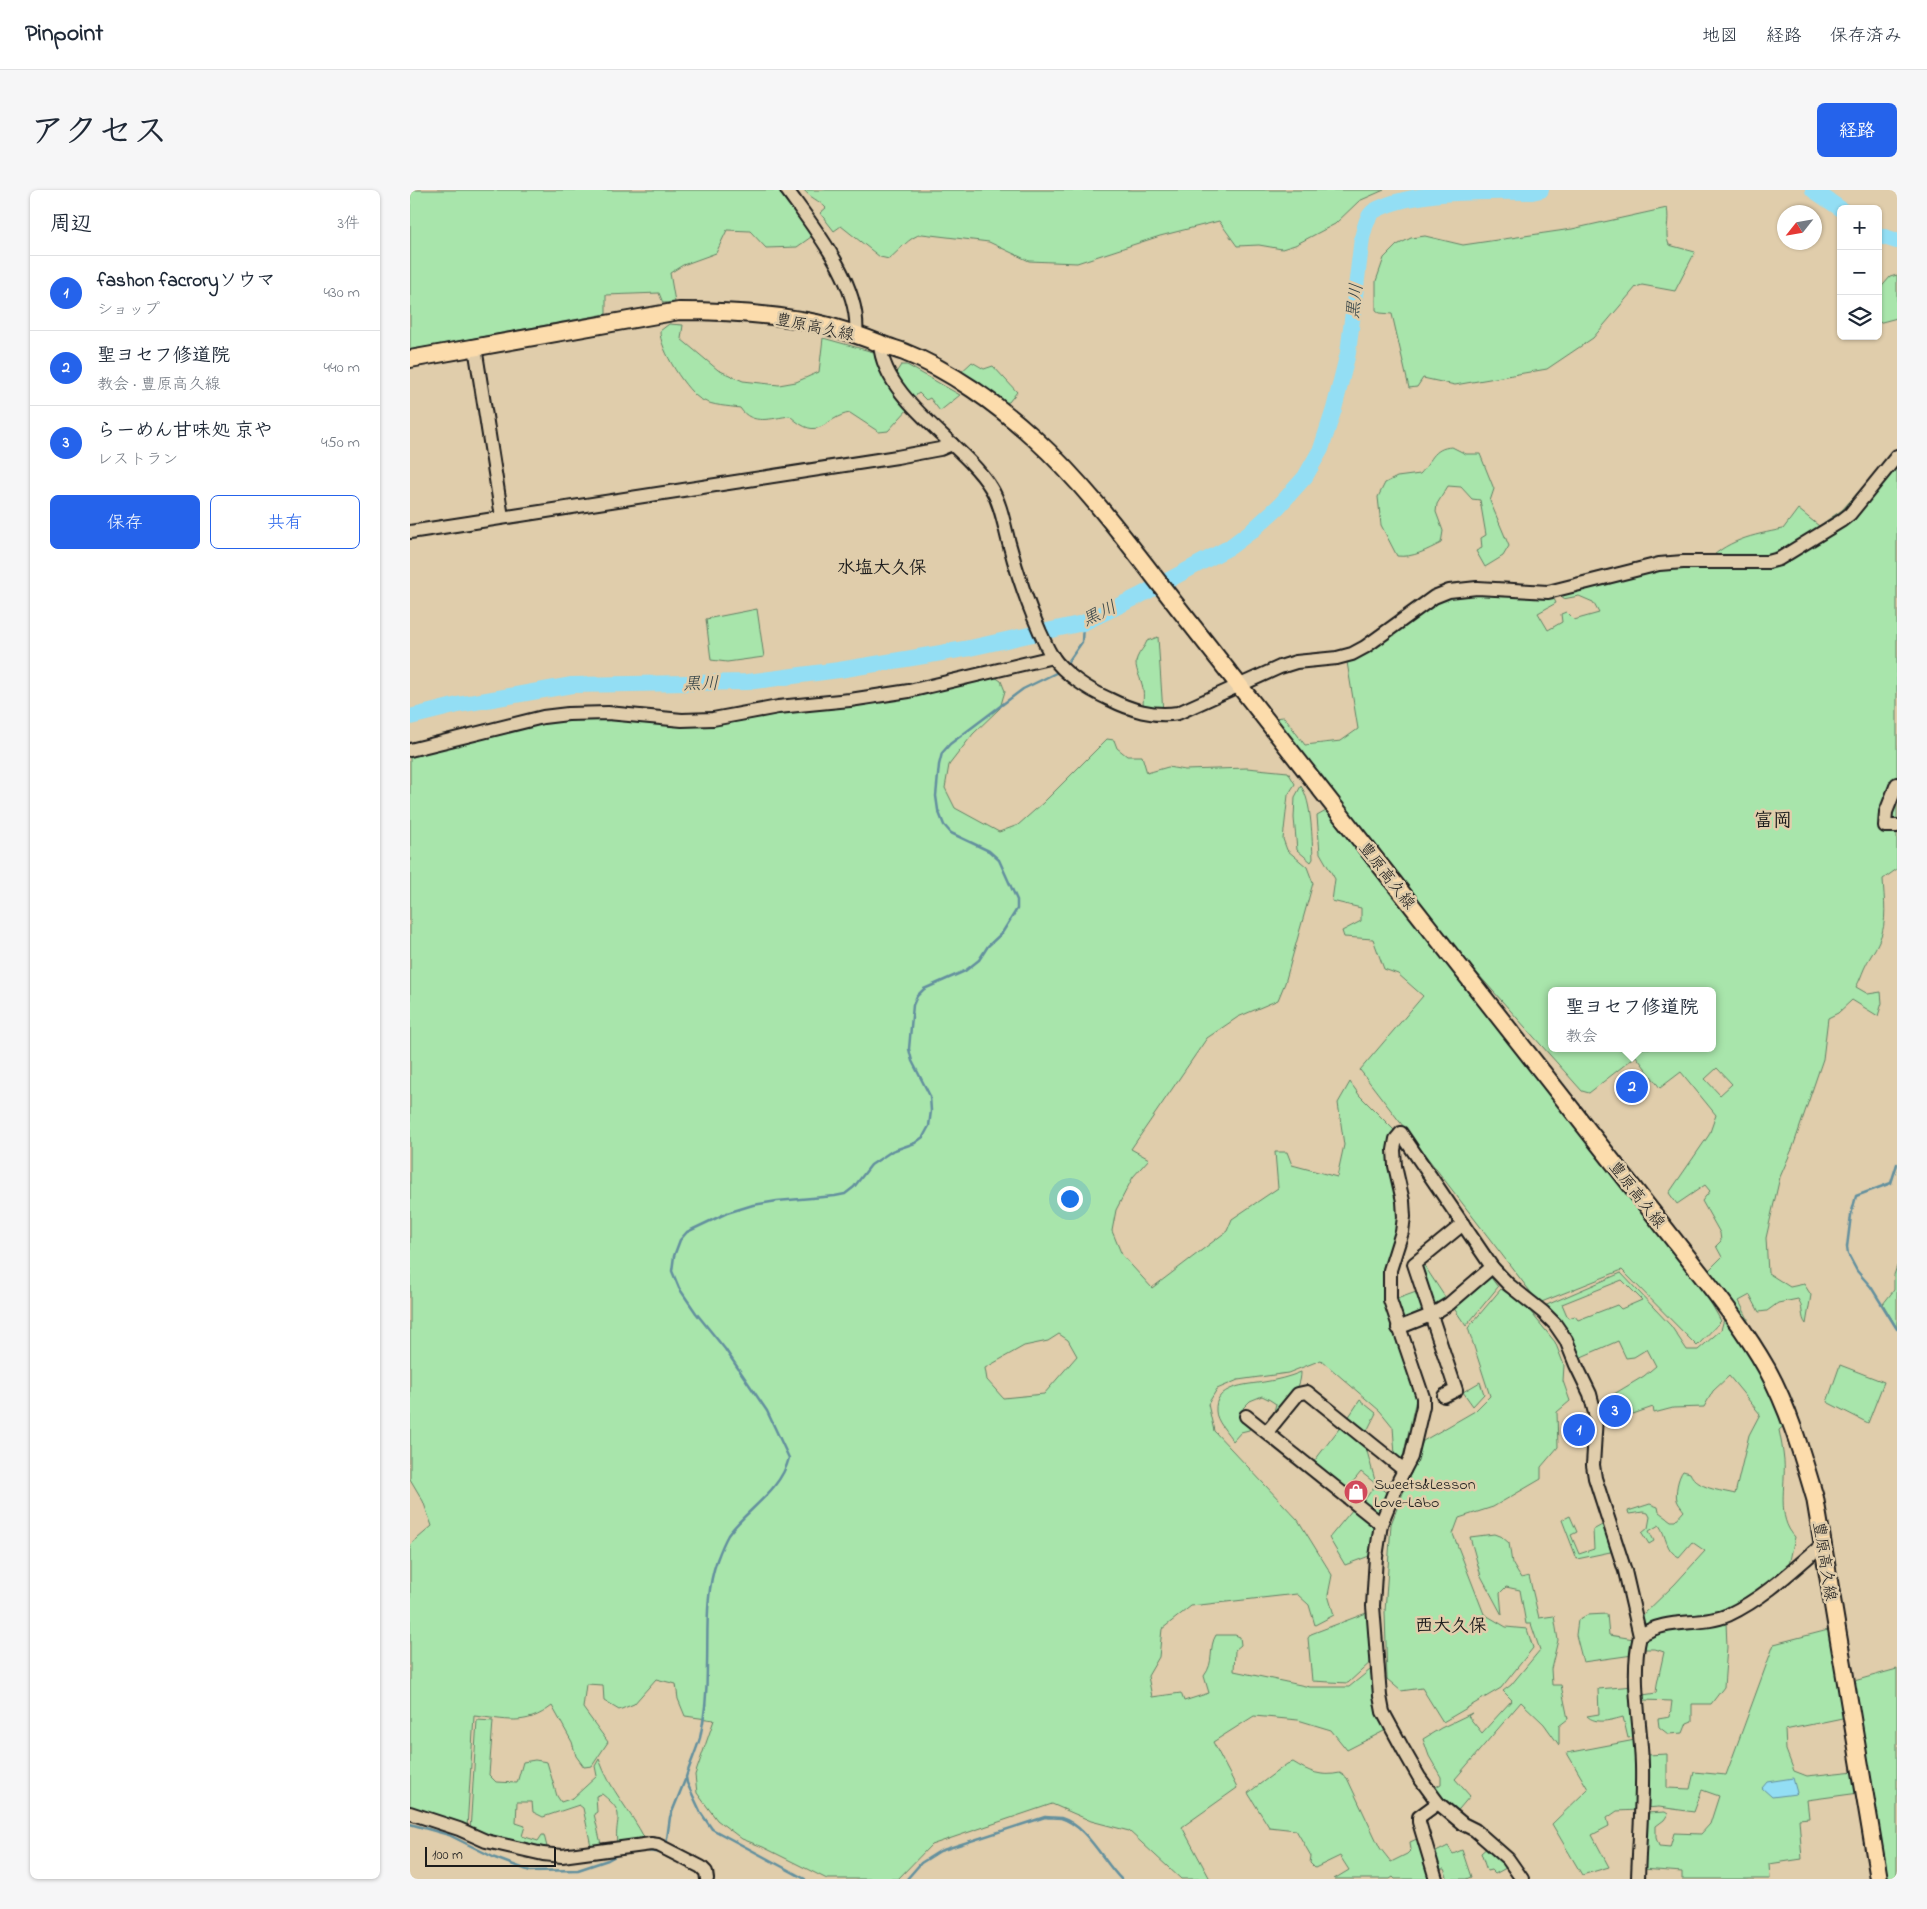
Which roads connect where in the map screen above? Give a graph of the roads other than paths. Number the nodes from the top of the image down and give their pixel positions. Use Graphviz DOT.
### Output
graph roads {
  1 [pos="787,190"];
  2 [pos="856,334"];
  3 [pos="880,344"];
  4 [pos="476,347"];
  5 [pos="410,358"];
  6 [pos="952,444"];
  7 [pos="1897,456"];
  8 [pos="502,517"];
  9 [pos="410,532"];
  10 [pos="1053,657"];
  11 [pos="1238,685"];
  12 [pos="410,750"];
  13 [pos="1897,784"];
  14 [pos="1897,826"];
  15 [pos="1463,1224"];
  16 [pos="1492,1267"];
  17 [pos="1431,1315"];
  18 [pos="1398,1328"];
  19 [pos="1444,1396"];
  20 [pos="1246,1416"];
  21 [pos="1268,1432"];
  22 [pos="1404,1470"];
  23 [pos="1381,1524"];
  24 [pos="1823,1544"];
  25 [pos="1640,1636"];
  26 [pos="1438,1803"];
  27 [pos="410,1813"];
  28 [pos="707,1879"];
  29 [pos="1436,1879"];
  30 [pos="1522,1879"];
  31 [pos="1638,1879"];
  32 [pos="1879,1879"];
  1 -- 2 [label="street"];
  2 -- 3 [label="main road, 豊原高久線"];
  2 -- 4 [label="main road, 豊原高久線"];
  3 -- 6 [label="street"];
  3 -- 11 [label="main road, 豊原高久線"];
  4 -- 5 [label="main road, 豊原高久線"];
  4 -- 8 [label="street"];
  6 -- 8 [label="street"];
  6 -- 10 [label="street"];
  7 -- 11 [label="street"];
  8 -- 9 [label="street"];
  10 -- 11 [label="street"];
  10 -- 12 [label="street"];
  11 -- 24 [label="main road, 豊原高久線"];
  13 -- 14 [label="street"];
  15 -- 16 [label="street"];
  15 -- 17 [label="street"];
  15 -- 18 [label="street"];
  16 -- 17 [label="street"];
  16 -- 25 [label="street"];
  17 -- 18 [label="street"];
  17 -- 19 [label="street"];
  18 -- 22 [label="street"];
  20 -- 21 [label="street"];
  21 -- 22 [label="street"];
  21 -- 23 [label="street"];
  22 -- 23 [label="street"];
  23 -- 26 [label="street"];
  24 -- 25 [label="street"];
  24 -- 32 [label="main road, 豊原高久線"];
  25 -- 31 [label="street"];
  26 -- 29 [label="street"];
  26 -- 30 [label="street"];
  27 -- 28 [label="street"];
}
